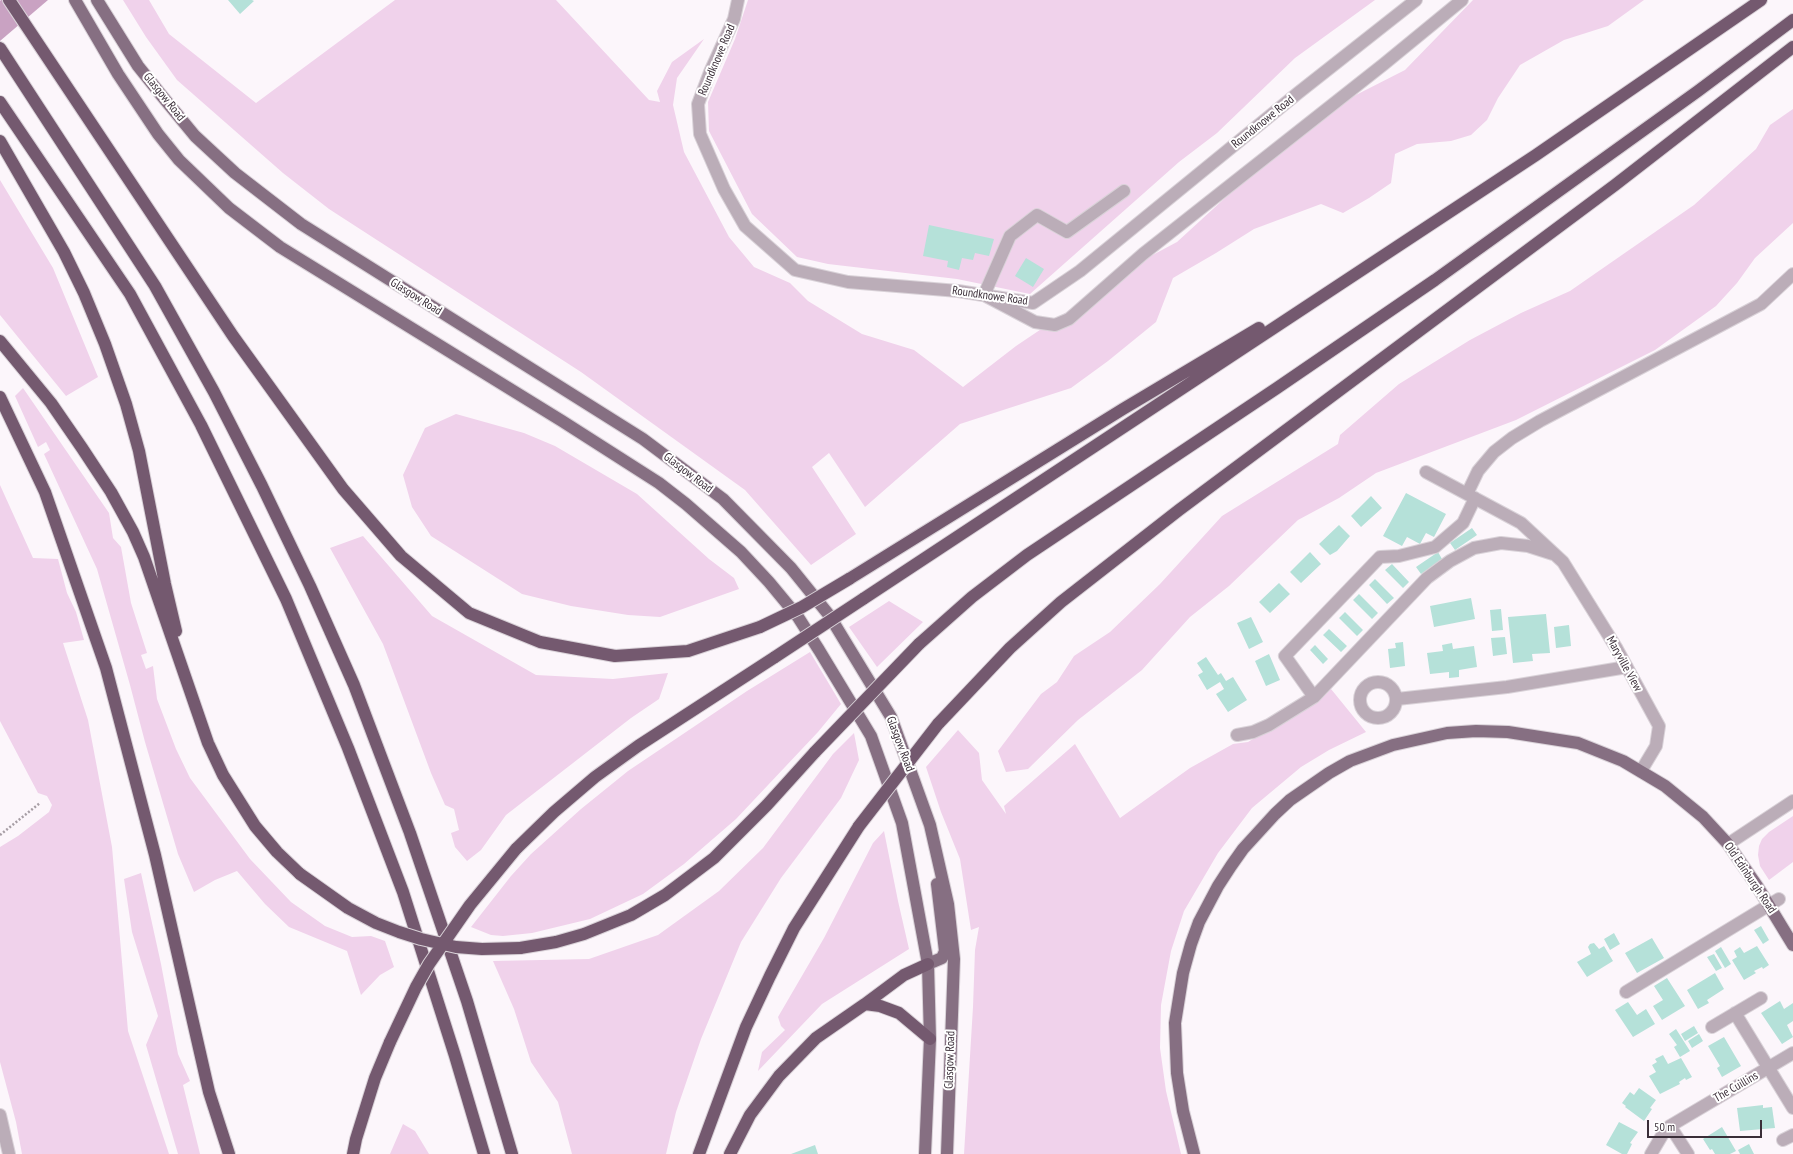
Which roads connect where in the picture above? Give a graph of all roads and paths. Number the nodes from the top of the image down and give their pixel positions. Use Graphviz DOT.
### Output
graph roads {
  1 [pos="9,0"];
  2 [pos="75,0"];
  3 [pos="97,0"];
  4 [pos="738,0"];
  5 [pos="1416,0"];
  6 [pos="1462,0"];
  7 [pos="1761,0"];
  8 [pos="1793,20"];
  9 [pos="1793,47"];
  10 [pos="0,48"];
  11 [pos="0,102"];
  12 [pos="0,141"];
  13 [pos="1124,191"];
  14 [pos="1395,246"];
  15 [pos="1793,274"];
  16 [pos="984,295"];
  17 [pos="0,341"];
  18 [pos="0,397"];
  19 [pos="1426,472"];
  20 [pos="1471,496"];
  21 [pos="1560,559"];
  22 [pos="1626,667"];
  23 [pos="190,690"];
  24 [pos="1314,697"];
  25 [pos="1397,699"];
  26 [pos="1237,735"];
  27 [pos="1641,771"];
  28 [pos="1793,801"];
  29 [pos="40,803"];
  30 [pos="930,825"];
  31 [pos="0,835"];
  32 [pos="1728,844"];
  33 [pos="1774,902"];
  34 [pos="1793,945"];
  35 [pos="928,964"];
  36 [pos="1626,992"];
  37 [pos="1760,998"];
  38 [pos="865,1004"];
  39 [pos="1735,1013"];
  40 [pos="1712,1027"];
  41 [pos="930,1039"];
  42 [pos="1793,1053"];
  43 [pos="1769,1068"];
  44 [pos="723,1087"];
  45 [pos="1793,1108"];
  46 [pos="0,1115"];
  47 [pos="1670,1126"];
  48 [pos="9,1154"];
  49 [pos="229,1154"];
  50 [pos="353,1154"];
  51 [pos="484,1154"];
  52 [pos="512,1154"];
  53 [pos="699,1154"];
  54 [pos="706,1154"];
  55 [pos="730,1154"];
  56 [pos="925,1154"];
  57 [pos="947,1154"];
  58 [pos="1194,1154"];
  59 [pos="1651,1154"];
  60 [pos="1688,1154"];
  1 -- 14 [label="highway, bridge"];
  2 -- 35 [label="main road, Glasgow Road"];
  3 -- 30 [label="main road, Glasgow Road"];
  4 -- 16 [label="street, Roundknowe Road"];
  5 -- 16 [label="street, Roundknowe Road"];
  6 -- 16 [label="street"];
  7 -- 14 [label="highway"];
  8 -- 23 [label="highway, bridge"];
  9 -- 44 [label="highway, bridge"];
  10 -- 52 [label="highway"];
  11 -- 51 [label="highway"];
  12 -- 23 [label="highway"];
  13 -- 16 [label="street"];
  14 -- 50 [label="highway, bridge"];
  15 -- 20 [label="street"];
  17 -- 23 [label="highway"];
  18 -- 49 [label="highway"];
  19 -- 20 [label="street, Maryville View"];
  20 -- 21 [label="street, Maryville View"];
  20 -- 24 [label="street"];
  21 -- 22 [label="street, Maryville View"];
  21 -- 24 [label="street"];
  22 -- 25 [label="street"];
  22 -- 27 [label="street, Maryville View"];
  24 -- 26 [label="street"];
  27 -- 32 [label="main road, Old Edinburgh Road"];
  27 -- 58 [label="main road, Old Edinburgh Road"];
  28 -- 32 [label="street"];
  29 -- 31 [label="path"];
  30 -- 35 [label="main road"];
  30 -- 57 [label="main road, Glasgow Road"];
  32 -- 33 [label="main road, Old Edinburgh Road"];
  33 -- 34 [label="main road, Old Edinburgh Road"];
  33 -- 36 [label="street"];
  35 -- 38 [label="highway"];
  35 -- 41 [label="main road, Glasgow Road"];
  37 -- 39 [label="street"];
  38 -- 41 [label="highway"];
  38 -- 55 [label="highway"];
  39 -- 40 [label="street"];
  39 -- 43 [label="street, The Cuillins"];
  41 -- 56 [label="main road, Glasgow Road"];
  42 -- 43 [label="street, The Cuillins"];
  43 -- 45 [label="street, The Cuillins"];
  43 -- 47 [label="street, The Cuillins"];
  44 -- 53 [label="highway"];
  44 -- 54 [label="highway"];
  46 -- 48 [label="street"];
  47 -- 59 [label="street, The Cuillins"];
  47 -- 60 [label="street"];
}
